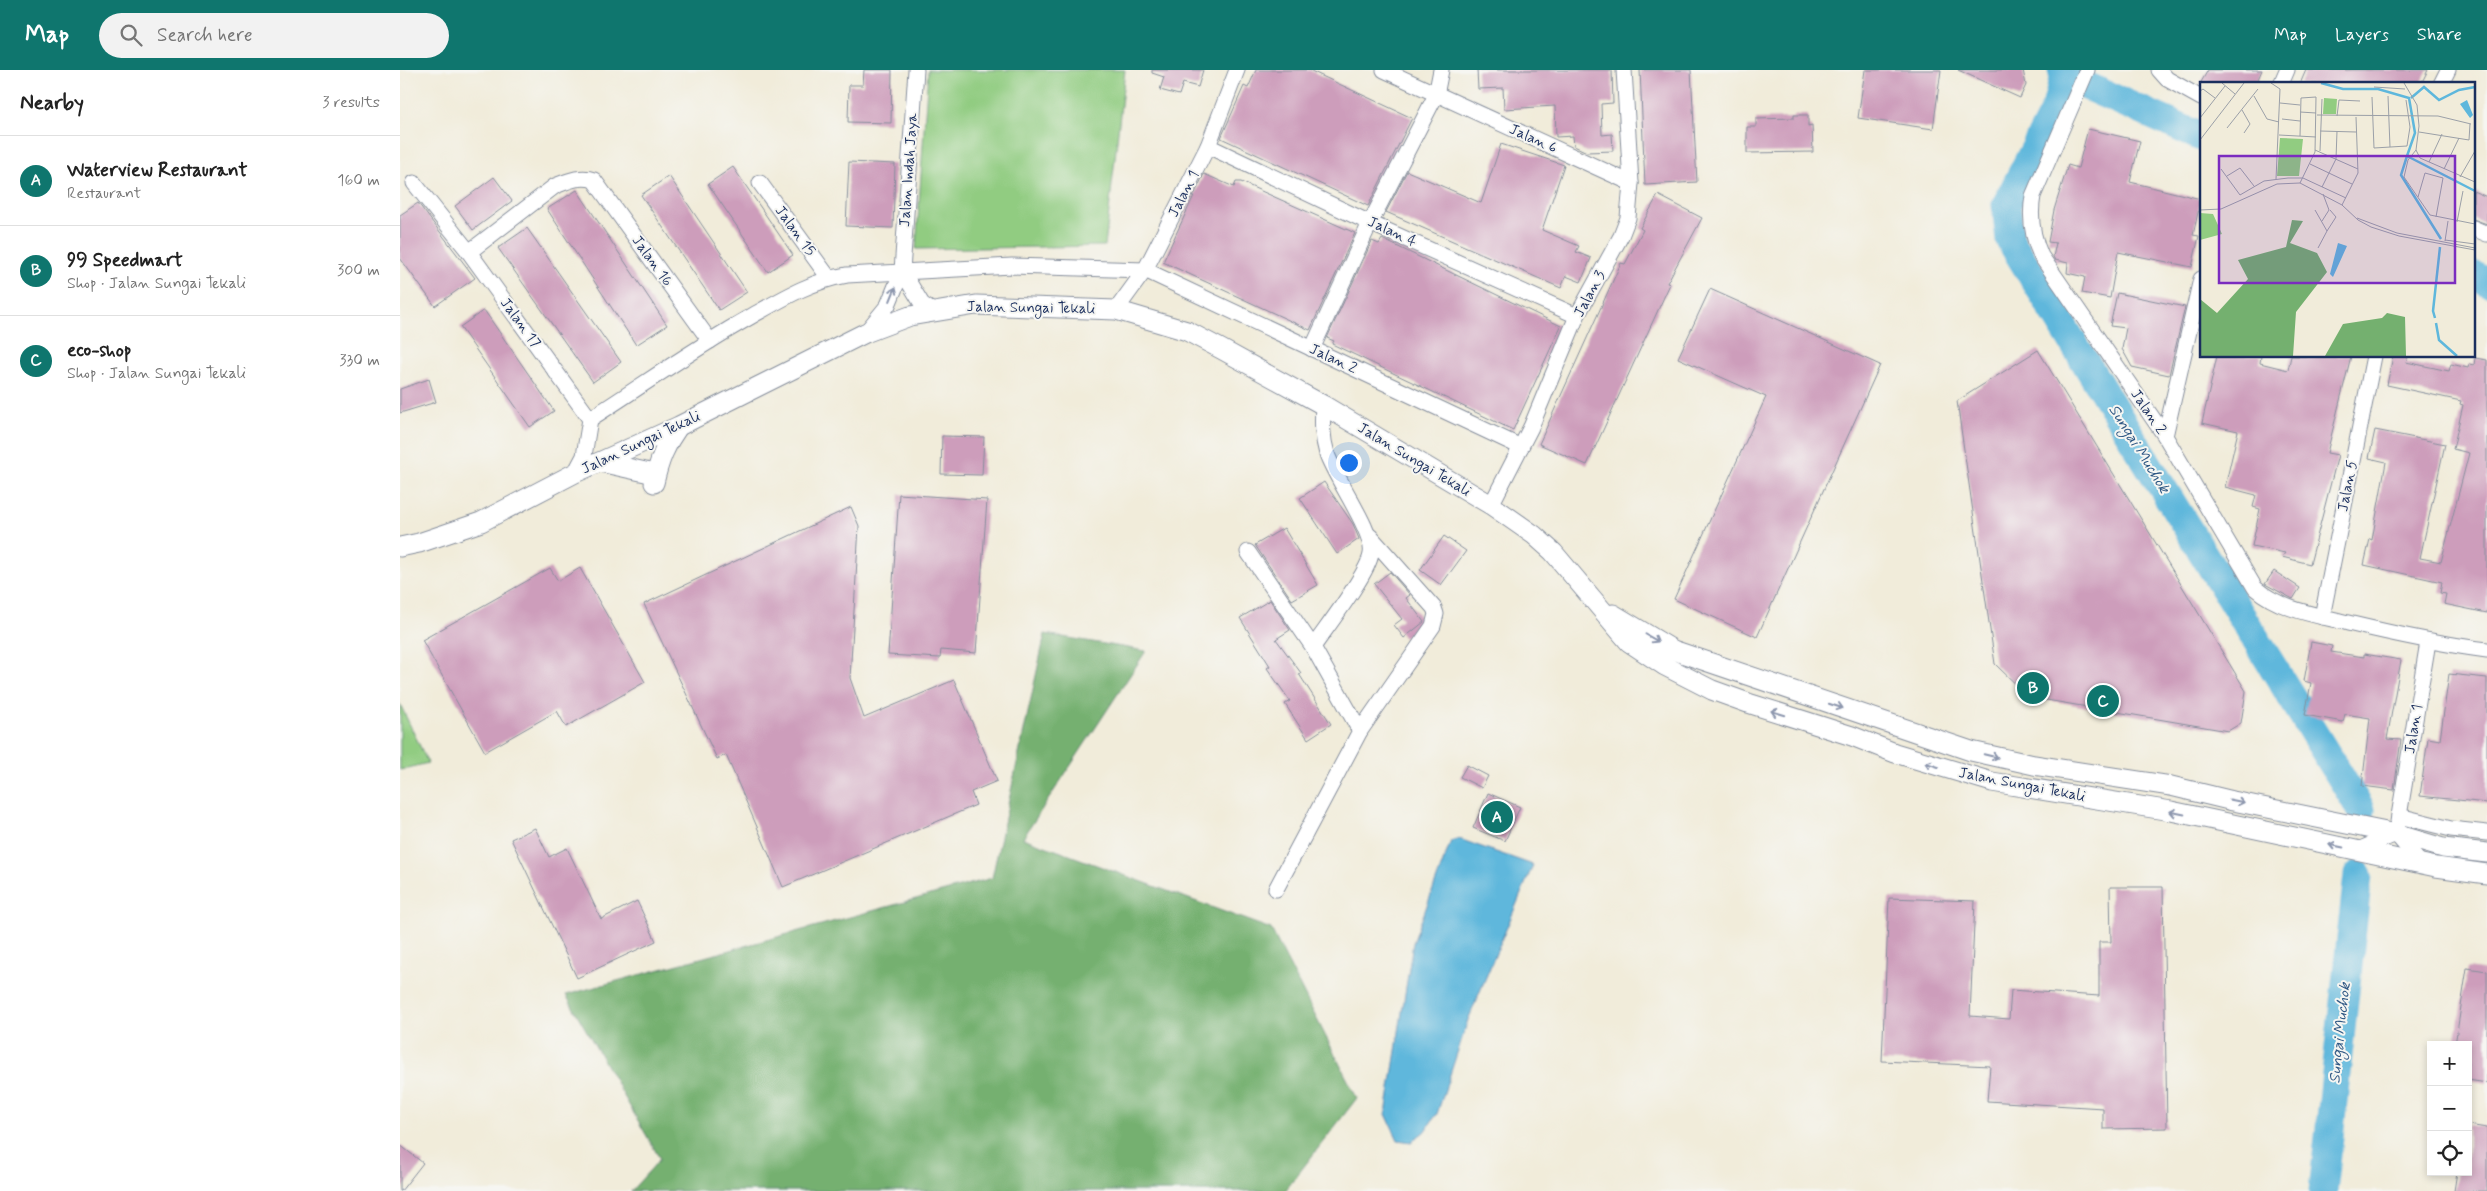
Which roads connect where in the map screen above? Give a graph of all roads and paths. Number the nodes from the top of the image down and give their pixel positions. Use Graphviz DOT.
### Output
graph roads {
  1 [pos="916,70"];
  2 [pos="1237,70"];
  3 [pos="1384,70"];
  4 [pos="1441,70"];
  5 [pos="1624,70"];
  6 [pos="2087,70"];
  7 [pos="2159,70"];
  8 [pos="2287,70"];
  9 [pos="2448,70"];
  10 [pos="2281,82"];
  11 [pos="2442,82"];
  12 [pos="1436,95"];
  13 [pos="2200,97"];
  14 [pos="1208,146"];
  15 [pos="414,183"];
  16 [pos="760,183"];
  17 [pos="1631,183"];
  18 [pos="1370,223"];
  19 [pos="2474,228"];
  20 [pos="2487,234"];
  21 [pos="469,252"];
  22 [pos="1145,270"];
  23 [pos="902,271"];
  24 [pos="829,278"];
  25 [pos="2200,283"];
  26 [pos="931,310"];
  27 [pos="1116,310"];
  28 [pos="1577,316"];
  29 [pos="865,333"];
  30 [pos="710,341"];
  31 [pos="1312,349"];
  32 [pos="2374,358"];
  33 [pos="1323,405"];
  34 [pos="590,419"];
  35 [pos="679,426"];
  36 [pos="2164,436"];
  37 [pos="1521,447"];
  38 [pos="600,462"];
  39 [pos="576,473"];
  40 [pos="1491,505"];
  41 [pos="1370,536"];
  42 [pos="400,547"];
  43 [pos="1248,552"];
  44 [pos="1596,602"];
  45 [pos="2322,617"];
  46 [pos="2428,642"];
  47 [pos="1313,647"];
  48 [pos="2487,650"];
  49 [pos="1360,731"];
  50 [pos="2398,825"];
  51 [pos="2487,832"];
  52 [pos="2358,850"];
  53 [pos="2487,853"];
  54 [pos="2421,864"];
  55 [pos="2487,874"];
  56 [pos="1276,890"];
  1 -- 23 [label="street, Jalan Indah Jaya"];
  2 -- 14 [label="street, Jalan 1"];
  3 -- 12 [label="street, Jalan 6"];
  4 -- 12 [label="street"];
  5 -- 17 [label="street, Jalan 3"];
  6 -- 36 [label="street, Jalan 2"];
  7 -- 13 [label="street"];
  8 -- 10 [label="street"];
  9 -- 11 [label="street"];
  12 -- 17 [label="street, Jalan 6"];
  12 -- 18 [label="street"];
  14 -- 18 [label="street, Jalan 4"];
  14 -- 22 [label="street, Jalan 1"];
  15 -- 21 [label="street, Jalan 17"];
  16 -- 24 [label="street, Jalan 15"];
  17 -- 28 [label="street, Jalan 3"];
  18 -- 28 [label="street, Jalan 4"];
  18 -- 31 [label="street"];
  19 -- 20 [label="street"];
  21 -- 30 [label="street, Jalan 16"];
  21 -- 34 [label="street, Jalan 17"];
  22 -- 23 [label="street"];
  22 -- 27 [label="street, Jalan 1"];
  22 -- 31 [label="street, Jalan 2"];
  23 -- 24 [label="street"];
  23 -- 26 [label="street"];
  29 -- 23 [label="street, Jalan Indah Jaya, one-way"];
  24 -- 30 [label="street"];
  25 -- 36 [label="street"];
  26 -- 27 [label="street, Jalan Sungai Tekali"];
  26 -- 29 [label="street, Jalan Sungai Tekali"];
  27 -- 33 [label="street, Jalan Sungai Tekali"];
  28 -- 37 [label="street, Jalan 3"];
  29 -- 35 [label="street, Jalan Sungai Tekali"];
  30 -- 34 [label="street"];
  31 -- 37 [label="street, Jalan 2"];
  32 -- 45 [label="street, Jalan 5"];
  33 -- 40 [label="street, Jalan Sungai Tekali"];
  33 -- 41 [label="street"];
  34 -- 39 [label="street"];
  35 -- 38 [label="street, Jalan Sungai Tekali"];
  35 -- 38 [label="street"];
  36 -- 45 [label="street, Jalan 2"];
  37 -- 40 [label="street, Jalan 3"];
  38 -- 39 [label="street, Jalan Sungai Tekali"];
  39 -- 42 [label="street, Jalan Sungai Tekali"];
  40 -- 44 [label="street, Jalan Sungai Tekali"];
  41 -- 47 [label="street"];
  41 -- 49 [label="street"];
  43 -- 47 [label="street"];
  44 -- 50 [label="street, Jalan Sungai Tekali, one-way"];
  52 -- 44 [label="street, Jalan Sungai Tekali, one-way"];
  45 -- 46 [label="street, Jalan 2"];
  46 -- 48 [label="street"];
  46 -- 50 [label="street, Jalan 1"];
  47 -- 49 [label="street"];
  49 -- 56 [label="street"];
  50 -- 51 [label="street"];
  50 -- 52 [label="street"];
  50 -- 53 [label="street, Jalan Sungai Tekali"];
  50 -- 54 [label="street"];
  52 -- 54 [label="street, Jalan Sungai Tekali"];
  54 -- 55 [label="street, Jalan Sungai Tekali"];
}
